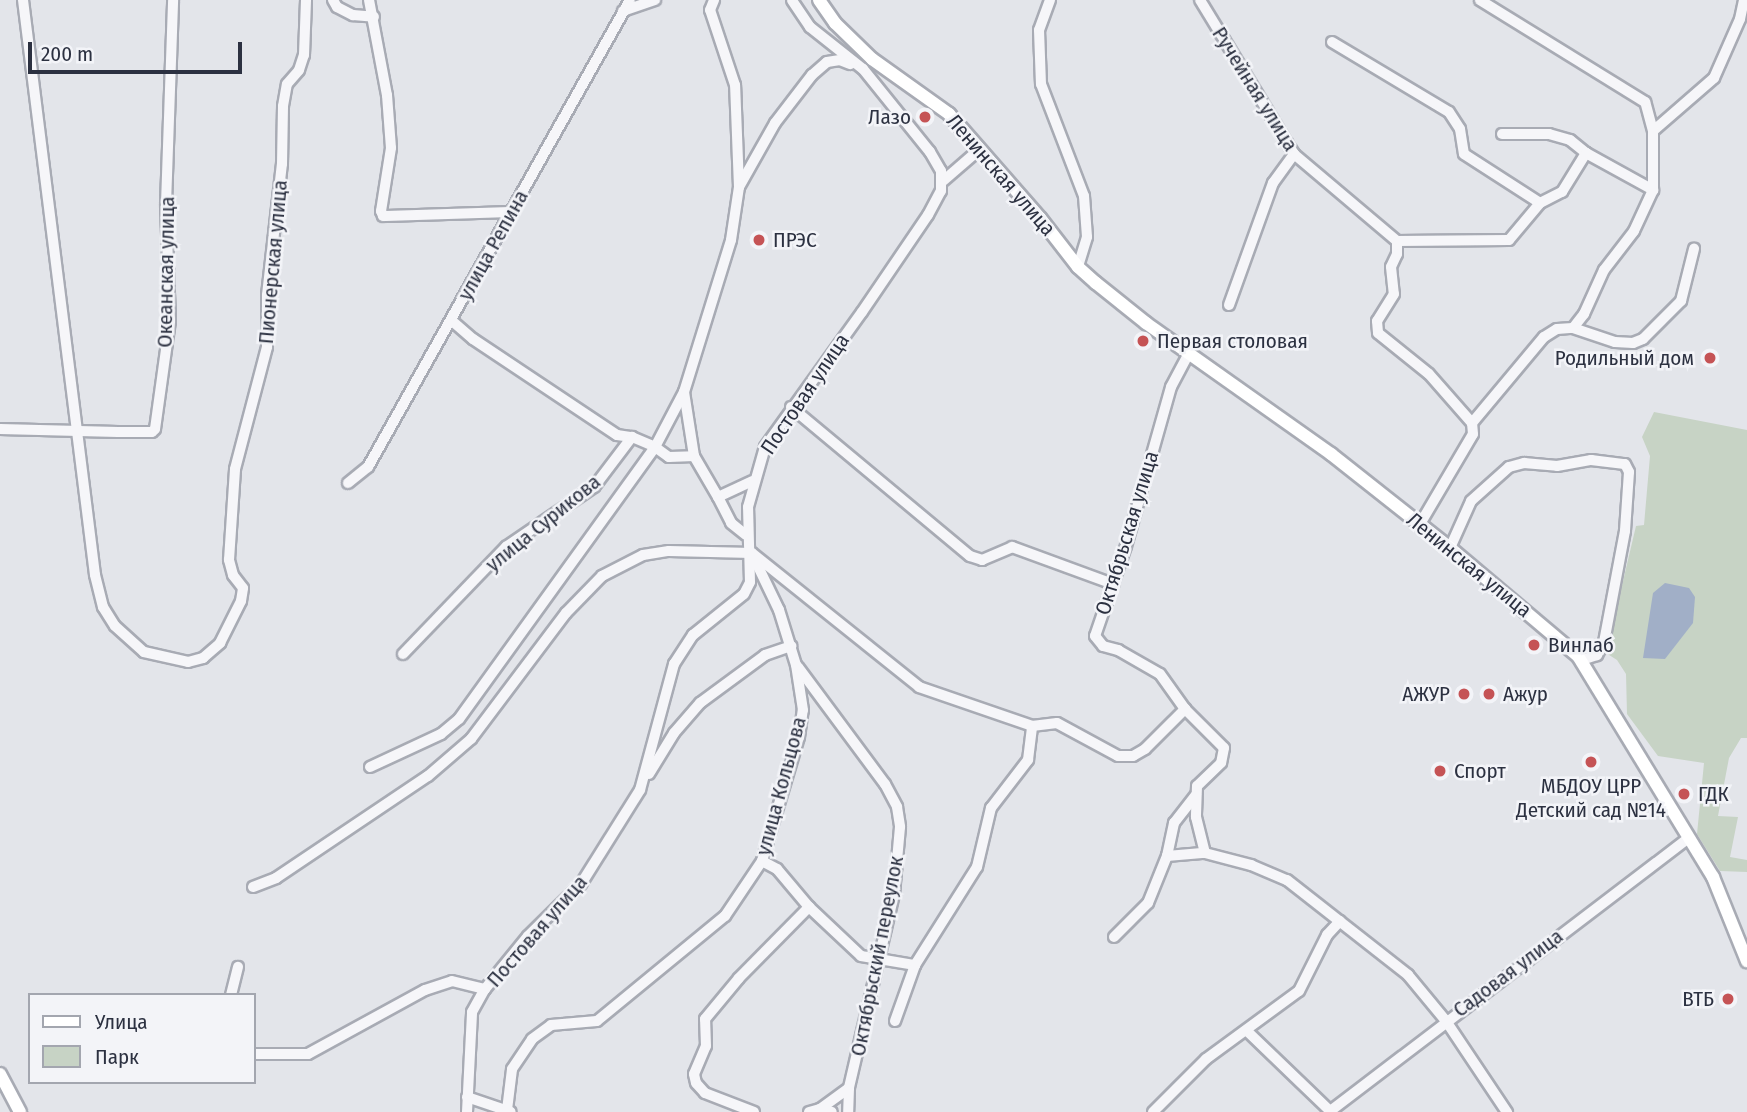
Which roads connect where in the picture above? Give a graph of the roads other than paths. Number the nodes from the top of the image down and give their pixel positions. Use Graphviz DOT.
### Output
graph roads {
  1 [pos="23,0"];
  2 [pos="173,0"];
  3 [pos="306,0"];
  4 [pos="333,0"];
  5 [pos="369,0"];
  6 [pos="630,0"];
  7 [pos="655,0"];
  8 [pos="704,0"];
  9 [pos="792,0"];
  10 [pos="819,0"];
  11 [pos="1050,0"];
  12 [pos="1200,0"];
  13 [pos="1480,0"];
  14 [pos="1744,0"];
  15 [pos="712,5"];
  16 [pos="623,11"];
  17 [pos="374,17"];
  18 [pos="835,23"];
  19 [pos="1332,42"];
  20 [pos="835,49"];
  21 [pos="868,64"];
  22 [pos="1653,131"];
  23 [pos="1502,134"];
  24 [pos="980,149"];
  25 [pos="1586,153"];
  26 [pos="1294,154"];
  27 [pos="943,181"];
  28 [pos="740,187"];
  29 [pos="1653,190"];
  30 [pos="1540,203"];
  31 [pos="513,212"];
  32 [pos="1397,241"];
  33 [pos="1694,249"];
  34 [pos="1078,267"];
  35 [pos="1229,305"];
  36 [pos="451,320"];
  37 [pos="1573,328"];
  38 [pos="1189,353"];
  39 [pos="684,393"];
  40 [pos="791,407"];
  41 [pos="1472,423"];
  42 [pos="0,429"];
  43 [pos="78,432"];
  44 [pos="632,437"];
  45 [pos="655,447"];
  46 [pos="694,456"];
  47 [pos="753,481"];
  48 [pos="348,484"];
  49 [pos="718,497"];
  50 [pos="1420,524"];
  51 [pos="746,535"];
  52 [pos="1450,548"];
  53 [pos="752,552"];
  54 [pos="1113,584"];
  55 [pos="790,646"];
  56 [pos="403,654"];
  57 [pos="1582,660"];
  58 [pos="796,665"];
  59 [pos="1185,709"];
  60 [pos="1032,726"];
  61 [pos="370,767"];
  62 [pos="644,776"];
  63 [pos="1196,794"];
  64 [pos="1689,838"];
  65 [pos="1205,853"];
  66 [pos="1167,856"];
  67 [pos="762,861"];
  68 [pos="253,887"];
  69 [pos="809,907"];
  70 [pos="1340,920"];
  71 [pos="1114,937"];
  72 [pos="877,960"];
  73 [pos="1747,961"];
  74 [pos="915,965"];
  75 [pos="238,967"];
  76 [pos="485,989"];
  77 [pos="232,993"];
  78 [pos="895,1021"];
  79 [pos="1446,1021"];
  80 [pos="1247,1031"];
  81 [pos="256,1054"];
  82 [pos="0,1074"];
  83 [pos="849,1087"];
  84 [pos="467,1097"];
  85 [pos="820,1109"];
  86 [pos="509,1111"];
  87 [pos="1330,1111"];
  88 [pos="1503,1111"];
  89 [pos="20,1112"];
  90 [pos="467,1112"];
  91 [pos="754,1112"];
  92 [pos="809,1112"];
  93 [pos="832,1112"];
  94 [pos="848,1112"];
  95 [pos="1153,1112"];
  1 -- 43 [label="street"];
  2 -- 43 [label="street, Океанская улица"];
  3 -- 43 [label="street, Пионерская улица"];
  4 -- 17 [label="street"];
  5 -- 17 [label="street"];
  6 -- 16 [label="street, улица Репина"];
  7 -- 16 [label="street"];
  8 -- 15 [label="street"];
  9 -- 20 [label="street, Ленинская улица"];
  10 -- 18 [label="main road"];
  11 -- 34 [label="street, Ленинская улица"];
  12 -- 26 [label="street, Ручейная улица"];
  13 -- 22 [label="street"];
  14 -- 22 [label="street"];
  15 -- 28 [label="street"];
  16 -- 31 [label="street, улица Репина"];
  17 -- 31 [label="street"];
  18 -- 20 [label="street"];
  18 -- 21 [label="main road"];
  19 -- 30 [label="street"];
  20 -- 21 [label="street, Ленинская улица"];
  21 -- 24 [label="main road, Ленинская улица"];
  21 -- 27 [label="street"];
  21 -- 28 [label="street"];
  22 -- 29 [label="street"];
  23 -- 25 [label="street"];
  24 -- 27 [label="street"];
  24 -- 34 [label="main road, Ленинская улица"];
  25 -- 29 [label="street"];
  25 -- 30 [label="street"];
  26 -- 32 [label="street, Ручейная улица"];
  26 -- 35 [label="street"];
  27 -- 40 [label="street, Постовая улица"];
  28 -- 39 [label="street"];
  29 -- 37 [label="street"];
  30 -- 32 [label="street"];
  31 -- 36 [label="street, улица Репина"];
  32 -- 41 [label="street"];
  33 -- 37 [label="street"];
  34 -- 38 [label="main road, Ленинская улица"];
  36 -- 44 [label="street"];
  36 -- 48 [label="street, улица Репина"];
  37 -- 41 [label="street"];
  38 -- 50 [label="main road, Ленинская улица"];
  38 -- 54 [label="street, Октябрьская улица"];
  39 -- 45 [label="street"];
  39 -- 46 [label="street"];
  40 -- 47 [label="street, Постовая улица"];
  40 -- 54 [label="street"];
  41 -- 50 [label="street"];
  42 -- 43 [label="street, Океанская улица"];
  44 -- 45 [label="street"];
  44 -- 56 [label="street, улица Сурикова"];
  45 -- 46 [label="street"];
  45 -- 61 [label="street"];
  46 -- 49 [label="street"];
  47 -- 49 [label="street"];
  47 -- 51 [label="street, Постовая улица"];
  49 -- 51 [label="street"];
  50 -- 52 [label="main road, Ленинская улица"];
  51 -- 53 [label="street, Постовая улица"];
  52 -- 57 [label="main road, Ленинская улица"];
  52 -- 57 [label="street"];
  53 -- 55 [label="street, улица Кольцова"];
  53 -- 60 [label="street"];
  53 -- 62 [label="street, Постовая улица"];
  53 -- 68 [label="street"];
  54 -- 59 [label="street, Октябрьская улица"];
  55 -- 58 [label="street, улица Кольцова"];
  55 -- 62 [label="street, Постовая улица"];
  57 -- 64 [label="main road, Ленинская улица"];
  58 -- 67 [label="street, улица Кольцова"];
  58 -- 72 [label="street, Октябрьский переулок"];
  59 -- 60 [label="street"];
  59 -- 63 [label="street, Октябрьская улица"];
  60 -- 74 [label="street"];
  62 -- 76 [label="street, Постовая улица"];
  63 -- 65 [label="street"];
  63 -- 66 [label="street"];
  64 -- 73 [label="main road, Ленинская улица"];
  64 -- 79 [label="street, Садовая улица"];
  65 -- 66 [label="street"];
  65 -- 70 [label="street"];
  66 -- 71 [label="street"];
  67 -- 69 [label="street"];
  67 -- 86 [label="street, улица Кольцова"];
  69 -- 72 [label="street"];
  69 -- 91 [label="street"];
  70 -- 79 [label="street"];
  70 -- 80 [label="street"];
  72 -- 74 [label="street"];
  72 -- 83 [label="street, Октябрьский переулок"];
  74 -- 78 [label="street"];
  75 -- 77 [label="street"];
  76 -- 81 [label="street"];
  76 -- 84 [label="street, Постовая улица"];
  79 -- 87 [label="street, Садовая улица"];
  79 -- 88 [label="street"];
  80 -- 87 [label="street"];
  80 -- 95 [label="street"];
  82 -- 89 [label="main road"];
  83 -- 85 [label="street"];
  83 -- 94 [label="street, Октябрьский переулок"];
  84 -- 86 [label="street"];
  84 -- 90 [label="street, Постовая улица"];
  85 -- 92 [label="street"];
  85 -- 93 [label="street"];
}
